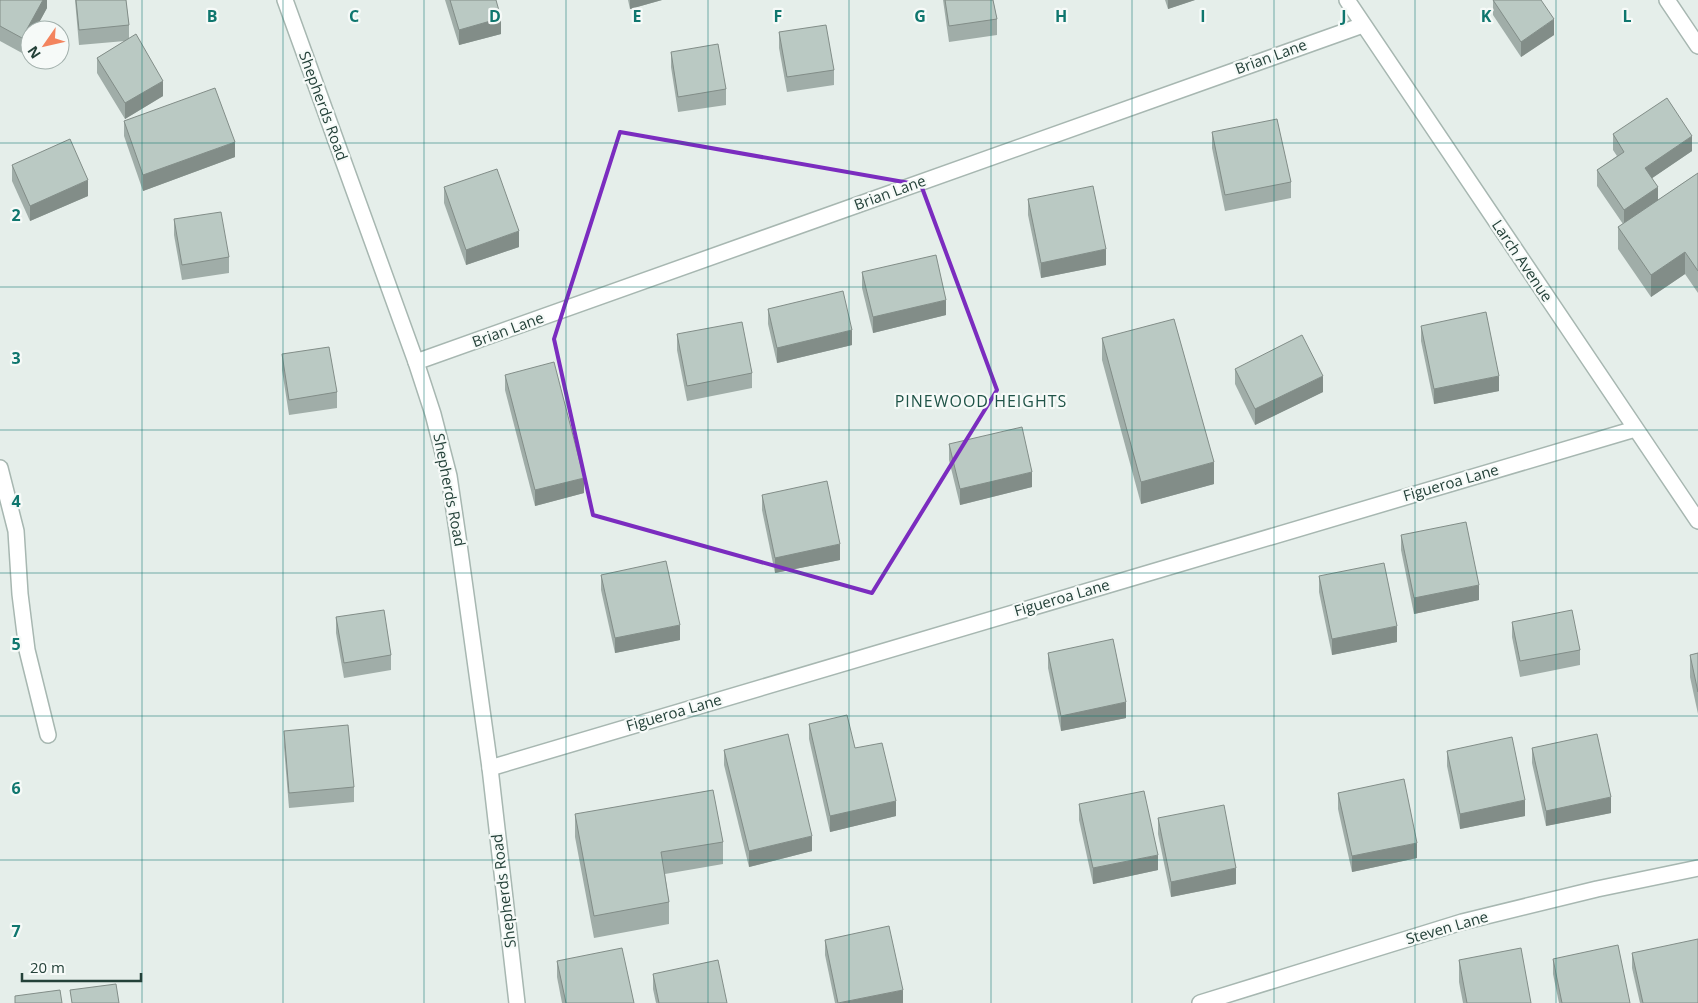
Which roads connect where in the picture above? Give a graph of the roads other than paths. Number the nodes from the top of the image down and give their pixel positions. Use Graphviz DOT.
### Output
graph roads {
  1 [pos="285,0"];
  2 [pos="1346,0"];
  3 [pos="1667,0"];
  4 [pos="1363,24"];
  5 [pos="1698,46"];
  6 [pos="416,362"];
  7 [pos="1635,429"];
  8 [pos="0,468"];
  9 [pos="1698,521"];
  10 [pos="48,736"];
  11 [pos="490,768"];
  12 [pos="1698,868"];
  13 [pos="517,1003"];
  14 [pos="1200,1003"];
  1 -- 6 [label="street, Shepherds Road"];
  2 -- 4 [label="street, Larch Avenue"];
  3 -- 5 [label="street"];
  4 -- 6 [label="street, Brian Lane"];
  4 -- 7 [label="street, Larch Avenue"];
  6 -- 11 [label="street, Shepherds Road"];
  7 -- 9 [label="street, Larch Avenue"];
  7 -- 11 [label="street, Figueroa Lane"];
  8 -- 10 [label="street"];
  11 -- 13 [label="street, Shepherds Road"];
  12 -- 14 [label="street, Steven Lane"];
}
